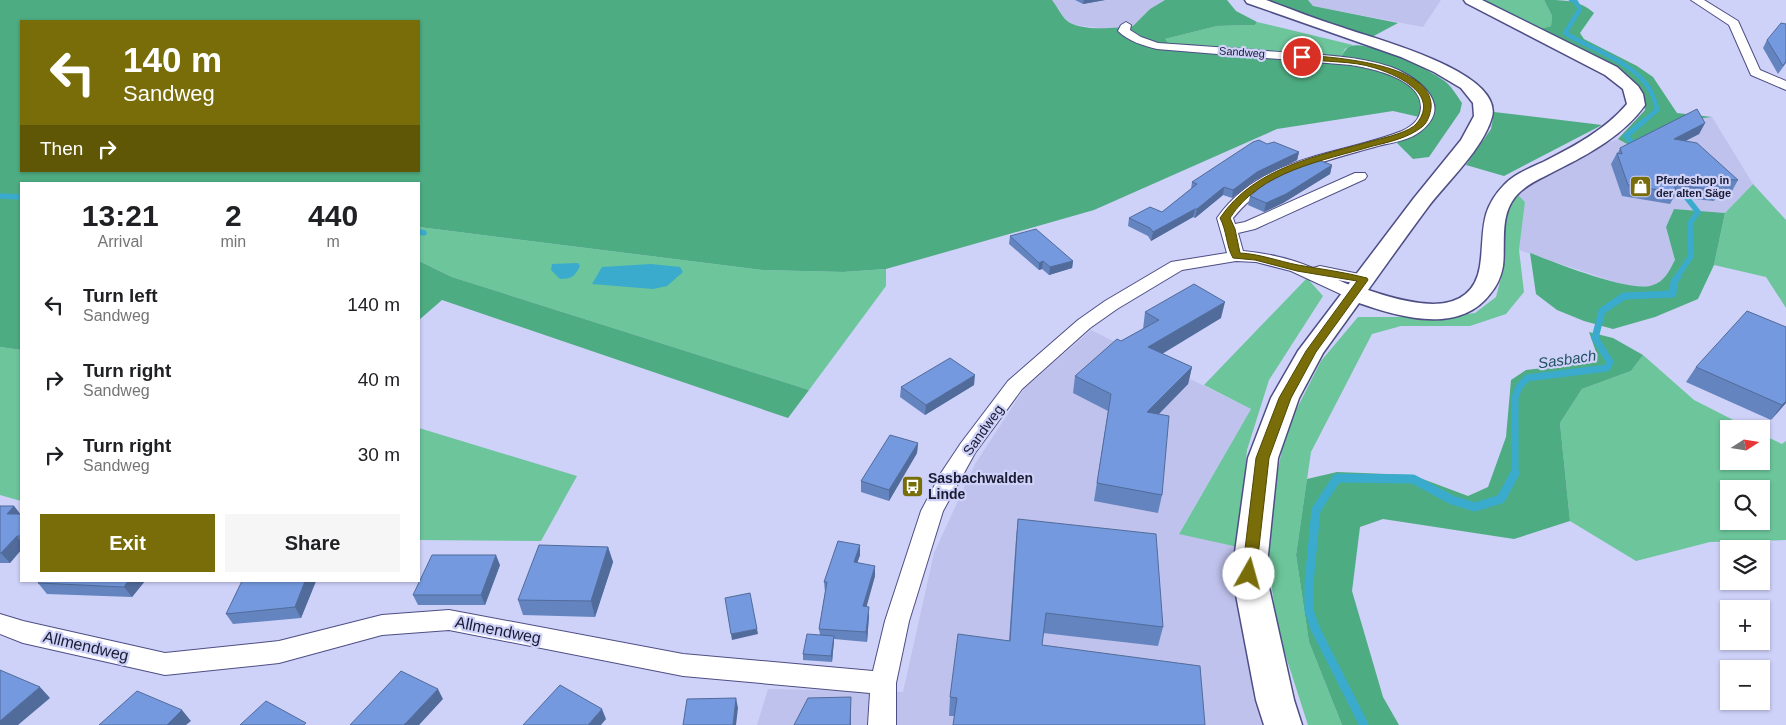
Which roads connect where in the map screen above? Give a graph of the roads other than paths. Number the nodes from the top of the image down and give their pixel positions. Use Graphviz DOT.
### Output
graph roads {
  1 [pos="1252,0"];
  2 [pos="1471,0"];
  3 [pos="1696,0"];
  4 [pos="1126,25"];
  5 [pos="1786,86"];
  6 [pos="1360,176"];
  7 [pos="1231,229"];
  8 [pos="1236,256"];
  9 [pos="1358,286"];
  10 [pos="0,624"];
  11 [pos="883,683"];
  12 [pos="882,725"];
  13 [pos="1283,725"];
  1 -- 9 [label="main road"];
  2 -- 9 [label="main road"];
  3 -- 5 [label="street"];
  4 -- 7 [label="street, Sandweg"];
  6 -- 7 [label="street"];
  7 -- 8 [label="street, Sandweg"];
  8 -- 9 [label="street, Sandweg"];
  8 -- 11 [label="street, Sandweg"];
  9 -- 13 [label="main road"];
  10 -- 11 [label="street, Allmendweg"];
  11 -- 12 [label="street, Sandweg"];
}
